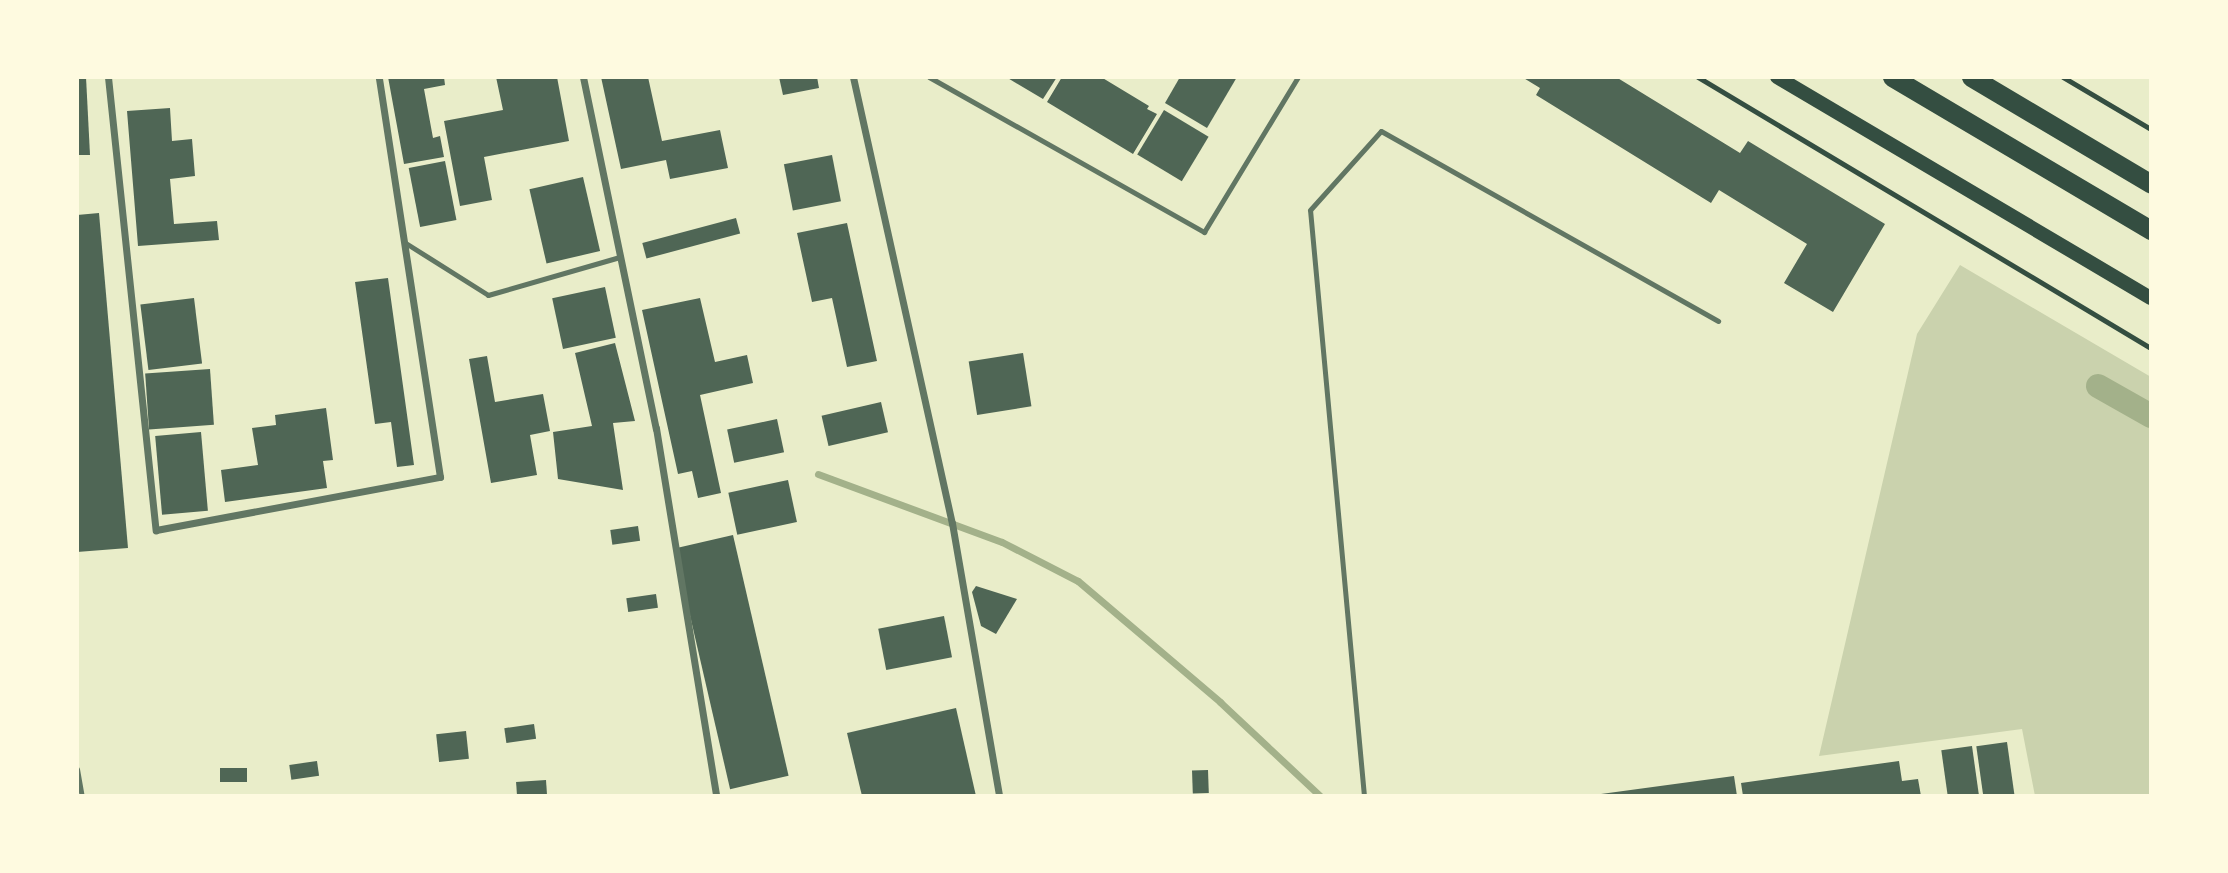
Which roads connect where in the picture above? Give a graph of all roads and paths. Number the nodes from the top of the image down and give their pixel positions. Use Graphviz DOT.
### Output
graph roads {
  1 [pos="108,77"];
  2 [pos="379,77"];
  3 [pos="583,77"];
  4 [pos="853,77"];
  5 [pos="929,77"];
  6 [pos="1298,77"];
  7 [pos="1698,77"];
  8 [pos="1777,77"];
  9 [pos="1892,77"];
  10 [pos="1971,77"];
  11 [pos="2063,77"];
  12 [pos="2151,129"];
  13 [pos="2151,184"];
  14 [pos="2151,230"];
  15 [pos="404,242"];
  16 [pos="620,257"];
  17 [pos="2151,298"];
  18 [pos="1718,321"];
  19 [pos="2151,348"];
  20 [pos="77,769"];
  21 [pos="82,796"];
  22 [pos="716,796"];
  23 [pos="999,796"];
  24 [pos="1364,796"];
  1 -- 15 [label="street"];
  2 -- 15 [label="street"];
  3 -- 16 [label="street"];
  4 -- 23 [label="street"];
  5 -- 6 [label="lane"];
  7 -- 19 [label="path"];
  8 -- 17 [label="main road"];
  9 -- 14 [label="highway"];
  10 -- 13 [label="highway"];
  11 -- 12 [label="path"];
  15 -- 16 [label="lane"];
  16 -- 22 [label="street"];
  18 -- 24 [label="lane"];
  20 -- 21 [label="lane"];
}
